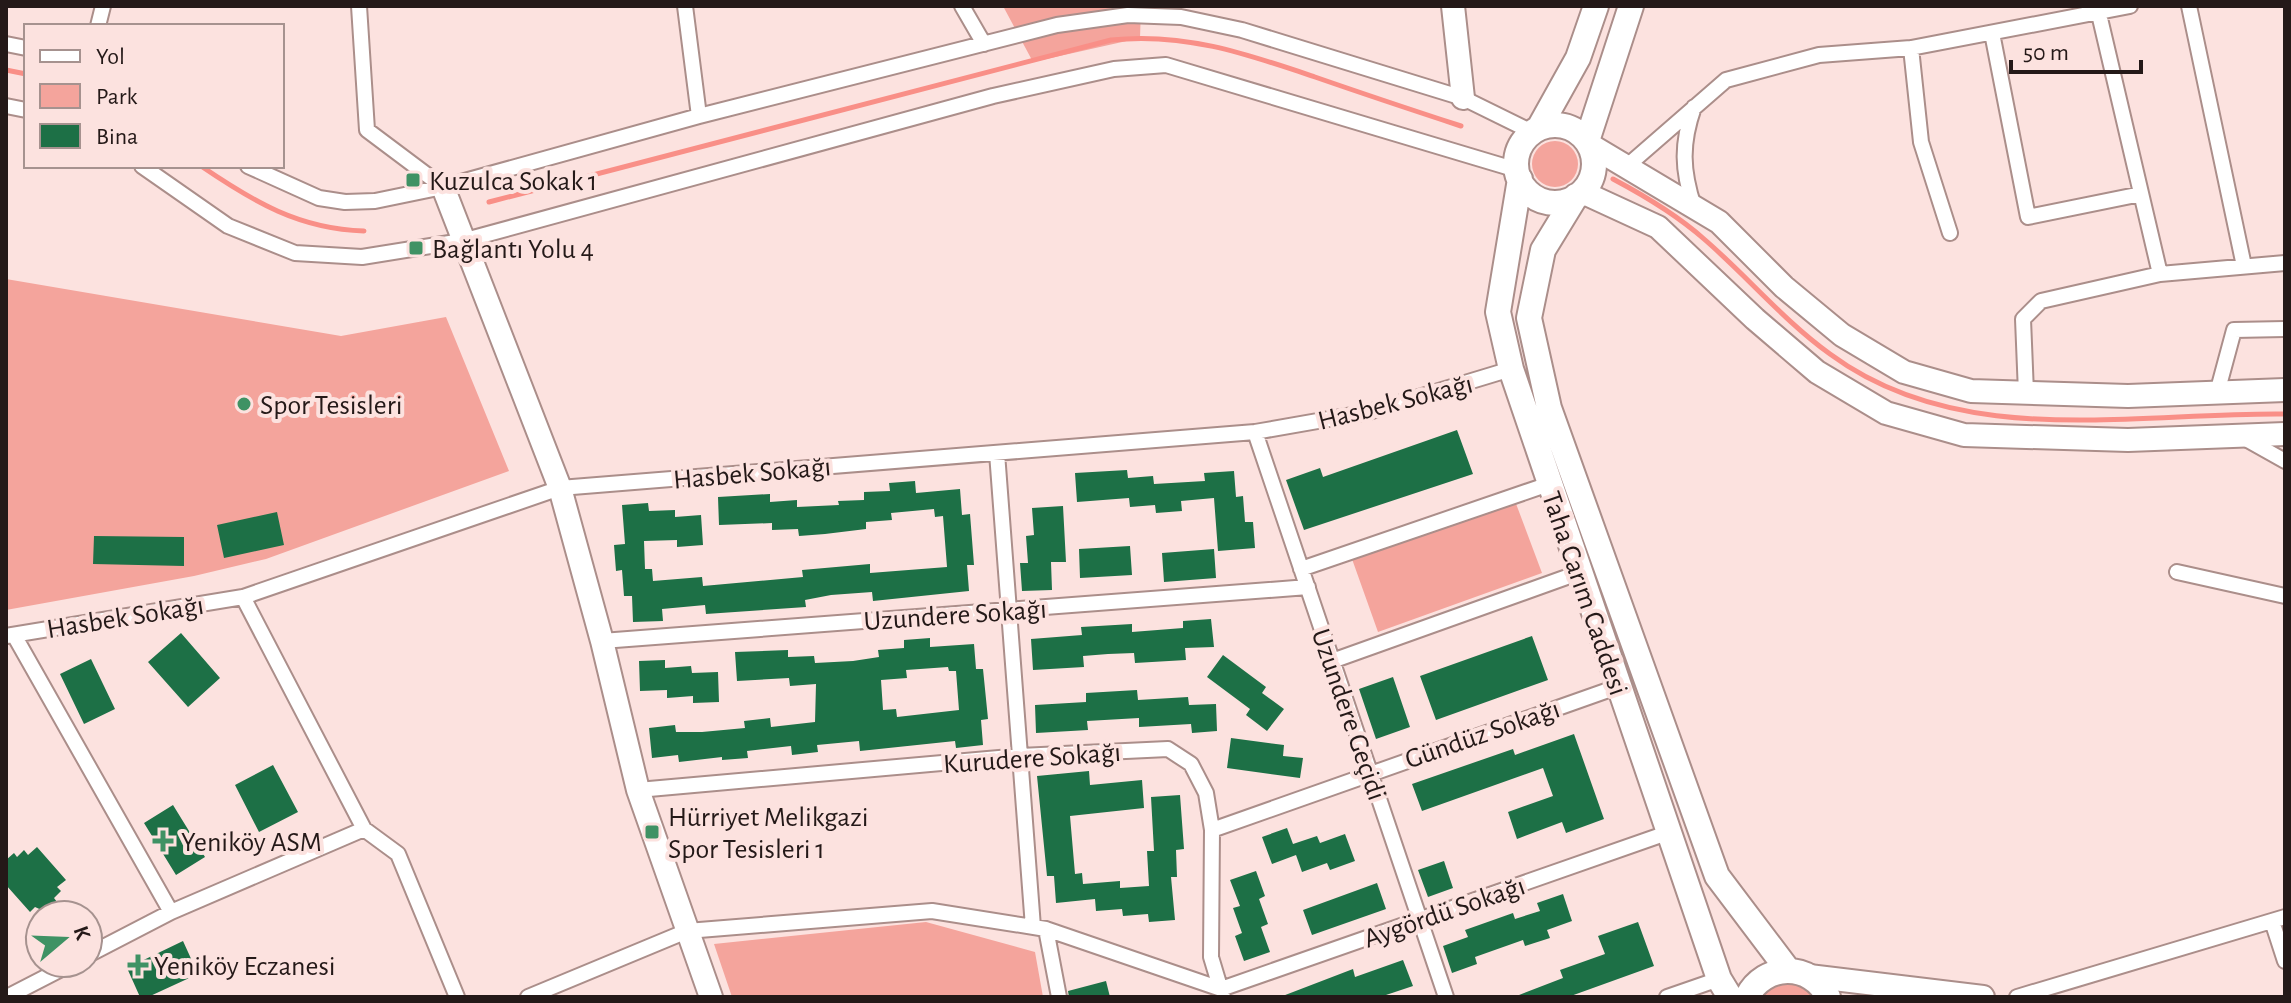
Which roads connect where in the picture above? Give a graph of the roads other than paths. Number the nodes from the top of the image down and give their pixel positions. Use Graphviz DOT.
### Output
graph roads {
  1 [pos="359,6"];
  2 [pos="685,6"];
  3 [pos="962,6"];
  4 [pos="1453,6"];
  5 [pos="1596,6"];
  6 [pos="1631,6"];
  7 [pos="2130,6"];
  8 [pos="2189,6"];
  9 [pos="2099,14"];
  10 [pos="1992,33"];
  11 [pos="984,44"];
  12 [pos="1911,48"];
  13 [pos="1463,98"];
  14 [pos="1694,106"];
  15 [pos="699,116"];
  16 [pos="1536,130"];
  17 [pos="1588,143"];
  18 [pos="1626,167"];
  19 [pos="145,168"];
  20 [pos="252,168"];
  21 [pos="1518,175"];
  22 [pos="443,187"];
  23 [pos="1579,194"];
  24 [pos="2141,194"];
  25 [pos="1694,207"];
  26 [pos="1950,233"];
  27 [pos="462,241"];
  28 [pos="2285,263"];
  29 [pos="2244,266"];
  30 [pos="2160,274"];
  31 [pos="2285,329"];
  32 [pos="1511,369"];
  33 [pos="2285,390"];
  34 [pos="2026,393"];
  35 [pos="2217,393"];
  36 [pos="1255,432"];
  37 [pos="2285,434"];
  38 [pos="2241,436"];
  39 [pos="997,453"];
  40 [pos="2285,461"];
  41 [pos="1549,484"];
  42 [pos="560,488"];
  43 [pos="1301,569"];
  44 [pos="2177,572"];
  45 [pos="1578,573"];
  46 [pos="1308,587"];
  47 [pos="2285,596"];
  48 [pos="243,597"];
  49 [pos="1009,610"];
  50 [pos="10,636"];
  51 [pos="602,641"];
  52 [pos="1332,661"];
  53 [pos="1617,687"];
  54 [pos="1020,756"];
  55 [pos="1370,772"];
  56 [pos="638,790"];
  57 [pos="364,829"];
  58 [pos="1212,830"];
  59 [pos="1667,833"];
  60 [pos="171,912"];
  61 [pos="2278,919"];
  62 [pos="1420,920"];
  63 [pos="1040,928"];
  64 [pos="687,931"];
  65 [pos="104,947"];
  66 [pos="2285,961"];
  67 [pos="1798,973"];
  68 [pos="42,979"];
  69 [pos="1724,988"];
  70 [pos="1222,993"];
  71 [pos="7,997"];
  72 [pos="457,997"];
  73 [pos="528,997"];
  74 [pos="711,997"];
  75 [pos="1059,997"];
  76 [pos="1446,997"];
  77 [pos="1667,997"];
  78 [pos="1747,997"];
  79 [pos="1828,997"];
  80 [pos="1983,997"];
  81 [pos="2017,997"];
  1 -- 22 [label="street"];
  2 -- 15 [label="street"];
  3 -- 11 [label="street"];
  4 -- 13 [label="main road"];
  5 -- 16 [label="main road"];
  6 -- 17 [label="main road"];
  7 -- 9 [label="street"];
  8 -- 29 [label="street"];
  9 -- 10 [label="street"];
  9 -- 24 [label="street"];
  10 -- 12 [label="street"];
  10 -- 24 [label="street"];
  11 -- 13 [label="street"];
  11 -- 15 [label="street"];
  12 -- 14 [label="street"];
  12 -- 26 [label="street"];
  13 -- 16 [label="street"];
  14 -- 18 [label="street"];
  14 -- 25 [label="street"];
  15 -- 22 [label="street"];
  16 -- 17 [label="main road"];
  16 -- 21 [label="main road"];
  17 -- 18 [label="main road"];
  17 -- 23 [label="main road"];
  18 -- 25 [label="main road"];
  19 -- 27 [label="street"];
  20 -- 22 [label="street"];
  21 -- 23 [label="main road"];
  21 -- 27 [label="street"];
  21 -- 32 [label="main road, Taha Carım Caddesi"];
  22 -- 27 [label="main road"];
  23 -- 38 [label="main road"];
  23 -- 67 [label="main road, Taha Carım Caddesi"];
  24 -- 30 [label="street"];
  25 -- 34 [label="main road"];
  27 -- 42 [label="main road"];
  28 -- 29 [label="street"];
  29 -- 30 [label="street"];
  30 -- 34 [label="street"];
  31 -- 35 [label="street"];
  32 -- 36 [label="street, Hasbek Sokağı"];
  32 -- 41 [label="main road, Taha Carım Caddesi"];
  33 -- 35 [label="main road"];
  34 -- 35 [label="main road"];
  36 -- 39 [label="street, Hasbek Sokağı"];
  36 -- 43 [label="street, Uzundere Geçidi"];
  37 -- 38 [label="main road"];
  38 -- 40 [label="street"];
  39 -- 42 [label="street, Hasbek Sokağı"];
  39 -- 49 [label="street"];
  41 -- 43 [label="street"];
  41 -- 45 [label="main road, Taha Carım Caddesi"];
  42 -- 48 [label="street, Hasbek Sokağı"];
  42 -- 51 [label="main road"];
  43 -- 46 [label="street, Uzundere Geçidi"];
  44 -- 47 [label="street"];
  45 -- 52 [label="street"];
  45 -- 53 [label="main road, Taha Carım Caddesi"];
  46 -- 49 [label="street, Uzundere Sokağı"];
  46 -- 52 [label="street, Uzundere Geçidi"];
  48 -- 50 [label="street, Hasbek Sokağı"];
  48 -- 57 [label="street"];
  49 -- 51 [label="street, Uzundere Sokağı"];
  49 -- 54 [label="street"];
  50 -- 60 [label="street"];
  51 -- 56 [label="main road"];
  52 -- 55 [label="street, Uzundere Geçidi"];
  53 -- 55 [label="street, Gündüz Sokağı"];
  53 -- 59 [label="main road, Taha Carım Caddesi"];
  54 -- 56 [label="street, Kurudere Sokağı"];
  54 -- 58 [label="street, Kurudere Sokağı"];
  54 -- 63 [label="street"];
  55 -- 58 [label="street, Gündüz Sokağı"];
  55 -- 62 [label="street, Uzundere Geçidi"];
  56 -- 64 [label="main road"];
  57 -- 60 [label="street"];
  57 -- 72 [label="street"];
  58 -- 70 [label="street, Kurudere Sokağı"];
  59 -- 62 [label="street, Aygördü Sokağı"];
  59 -- 69 [label="main road, Taha Carım Caddesi"];
  60 -- 65 [label="street"];
  61 -- 66 [label="street"];
  61 -- 81 [label="street"];
  62 -- 70 [label="street, Aygördü Sokağı"];
  62 -- 76 [label="street, Uzundere Geçidi"];
  63 -- 64 [label="street"];
  63 -- 70 [label="street"];
  63 -- 75 [label="street"];
  64 -- 73 [label="street"];
  64 -- 74 [label="main road"];
  67 -- 78 [label="main road"];
  67 -- 79 [label="main road, Taha Carım Caddesi"];
  67 -- 80 [label="main road"];
  68 -- 71 [label="street"];
  69 -- 77 [label="street"];
}
